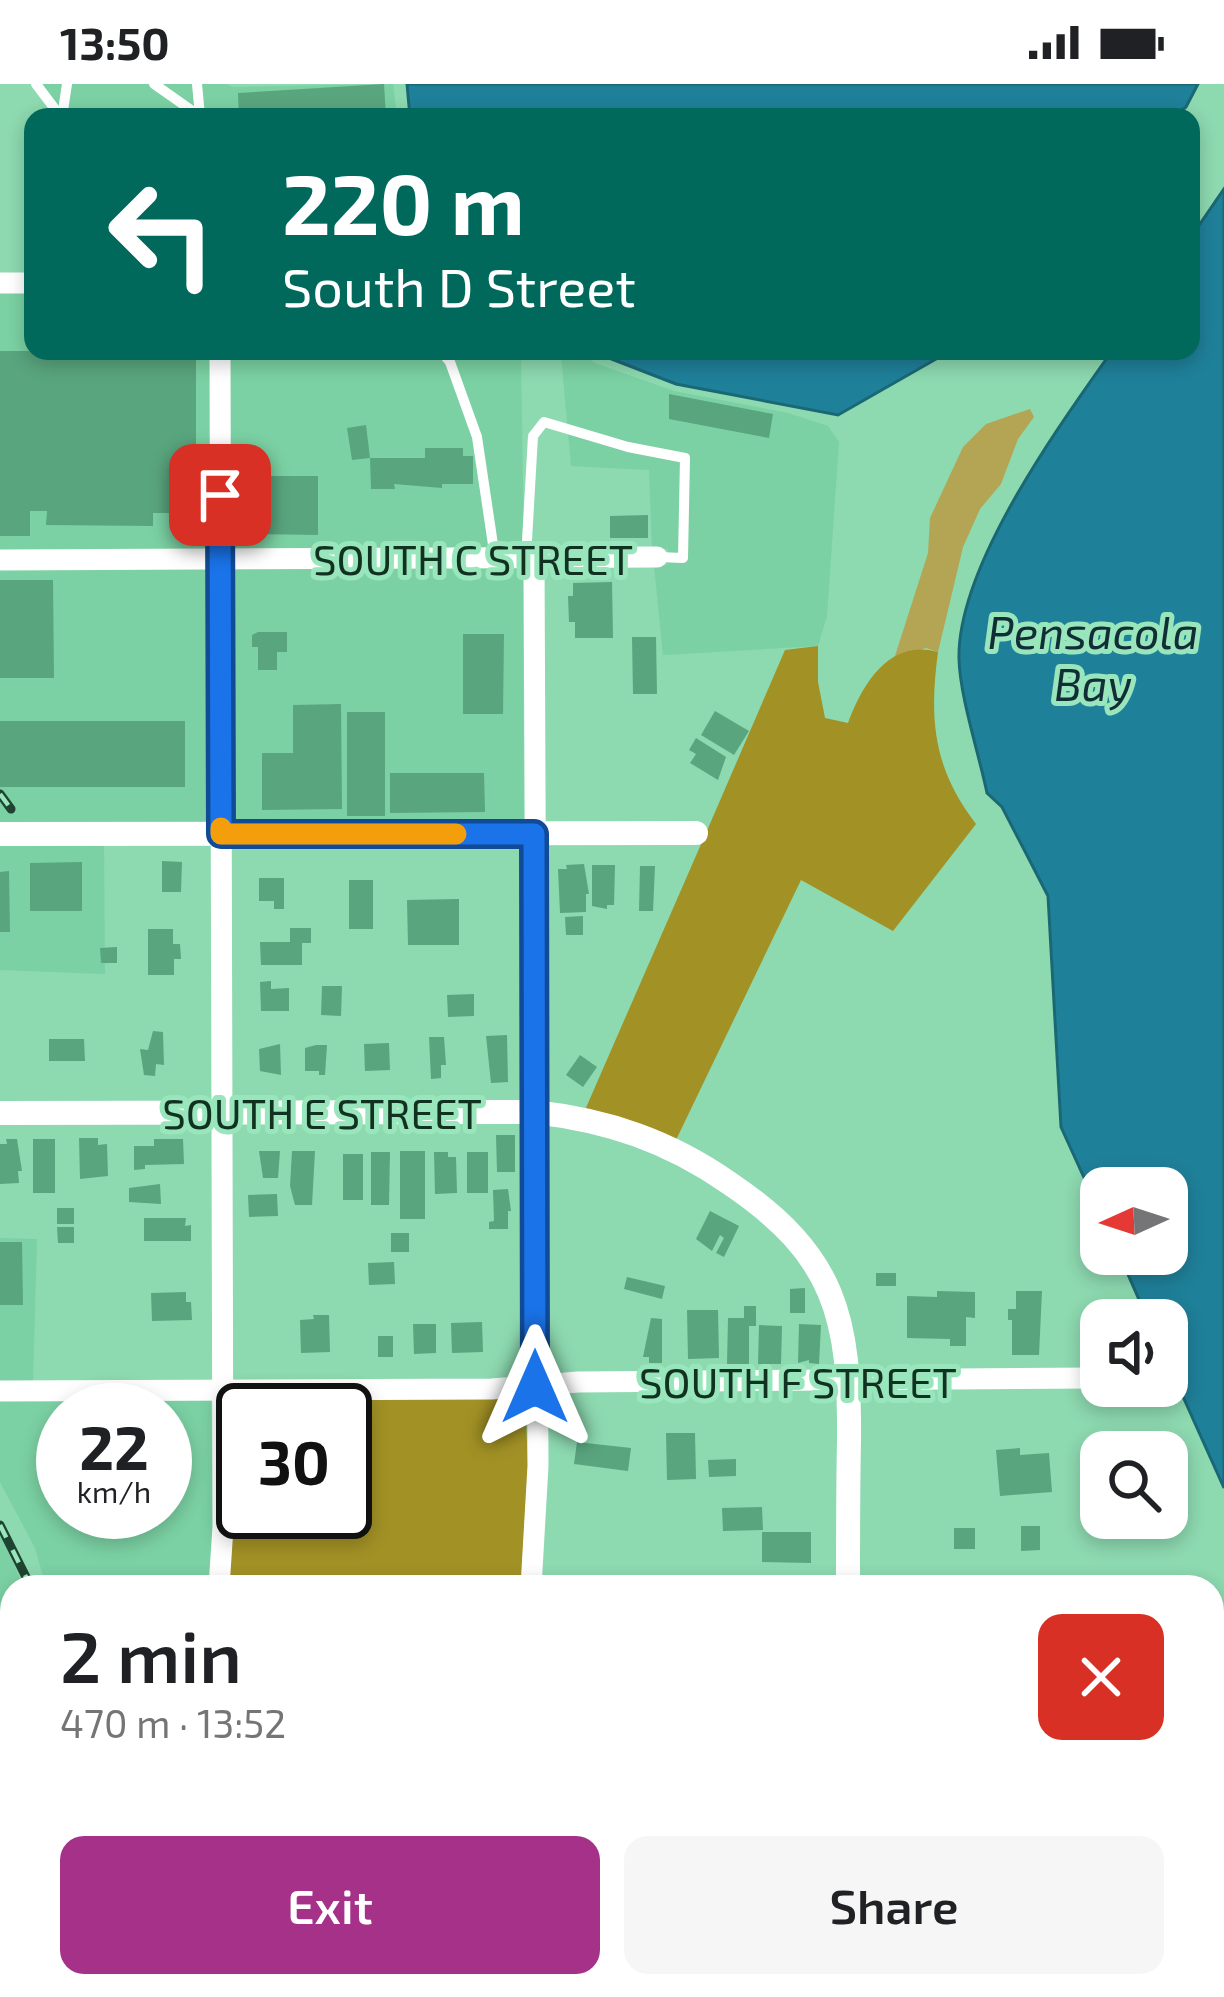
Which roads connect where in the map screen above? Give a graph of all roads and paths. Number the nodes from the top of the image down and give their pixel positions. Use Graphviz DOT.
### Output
graph roads {
  1 [pos="36,84"];
  2 [pos="154,84"];
  3 [pos="54,108"];
  4 [pos="188,108"];
  5 [pos="220,360"];
  6 [pos="449,360"];
  7 [pos="657,557"];
  8 [pos="495,558"];
  9 [pos="530,558"];
  10 [pos="0,560"];
  11 [pos="220,560"];
  12 [pos="696,833"];
  13 [pos="0,834"];
  14 [pos="221,834"];
  15 [pos="534,834"];
  16 [pos="220,1111"];
  17 [pos="534,1112"];
  18 [pos="0,1113"];
  19 [pos="1080,1378"];
  20 [pos="849,1382"];
  21 [pos="221,1383"];
  22 [pos="535,1387"];
  23 [pos="372,1389"];
  24 [pos="216,1390"];
  25 [pos="0,1391"];
  26 [pos="222,1539"];
  27 [pos="220,1575"];
  28 [pos="532,1575"];
  29 [pos="848,1575"];
  1 -- 3 [label="lane"];
  2 -- 4 [label="lane"];
  5 -- 11 [label="street"];
  6 -- 8 [label="lane"];
  7 -- 9 [label="street, SOUTH C STREET"];
  7 -- 9 [label="lane"];
  8 -- 9 [label="street, SOUTH C STREET"];
  8 -- 11 [label="street, SOUTH C STREET"];
  9 -- 15 [label="street"];
  10 -- 11 [label="street, SOUTH C STREET"];
  11 -- 14 [label="street"];
  12 -- 15 [label="street"];
  13 -- 14 [label="street"];
  14 -- 15 [label="street"];
  14 -- 16 [label="street"];
  15 -- 17 [label="street"];
  16 -- 17 [label="street, SOUTH E STREET"];
  16 -- 18 [label="street, SOUTH E STREET"];
  16 -- 21 [label="street"];
  17 -- 20 [label="street, SOUTH E STREET"];
  17 -- 22 [label="street"];
  19 -- 20 [label="street, SOUTH F STREET"];
  20 -- 22 [label="street, SOUTH F STREET"];
  20 -- 29 [label="street, SOUTH E STREET"];
  22 -- 23 [label="street, SOUTH F STREET"];
  22 -- 28 [label="street"];
  24 -- 25 [label="street, SOUTH F STREET"];
  26 -- 27 [label="street"];
}
